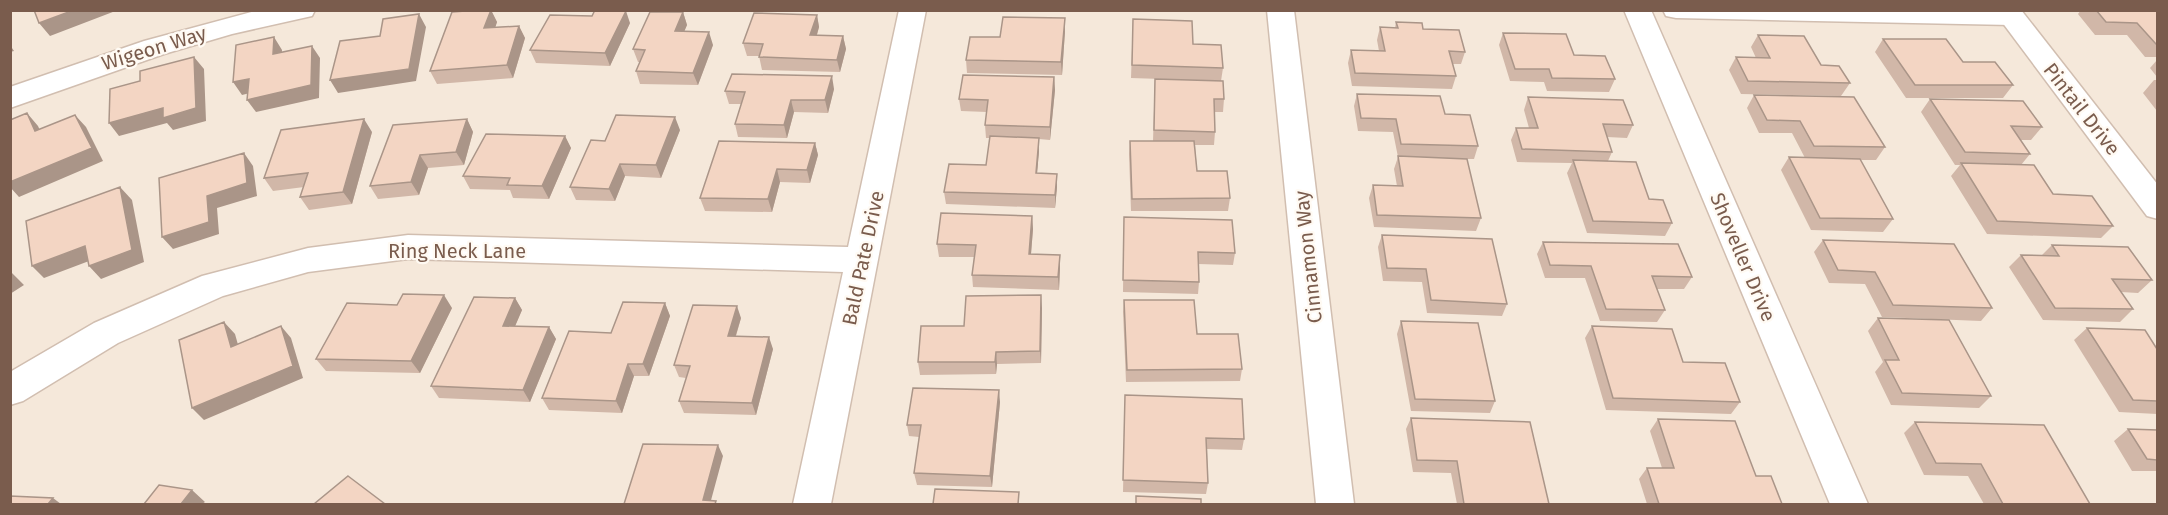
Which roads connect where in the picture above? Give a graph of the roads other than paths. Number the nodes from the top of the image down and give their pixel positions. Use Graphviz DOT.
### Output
graph roads {
  1 [pos="302,10"];
  2 [pos="913,10"];
  3 [pos="1280,10"];
  4 [pos="1637,10"];
  5 [pos="1676,10"];
  6 [pos="2008,14"];
  7 [pos="10,98"];
  8 [pos="2157,208"];
  9 [pos="862,260"];
  10 [pos="10,390"];
  11 [pos="812,504"];
  12 [pos="1335,504"];
  13 [pos="1850,504"];
  1 -- 7 [label="street, Wigeon Way"];
  2 -- 9 [label="street, Bald Pate Drive"];
  3 -- 12 [label="street, Cinnamon Way"];
  4 -- 13 [label="street, Shoveller Drive"];
  5 -- 6 [label="street"];
  6 -- 8 [label="street, Pintail Drive"];
  9 -- 10 [label="street, Ring Neck Lane"];
  9 -- 11 [label="street, Bald Pate Drive"];
}
